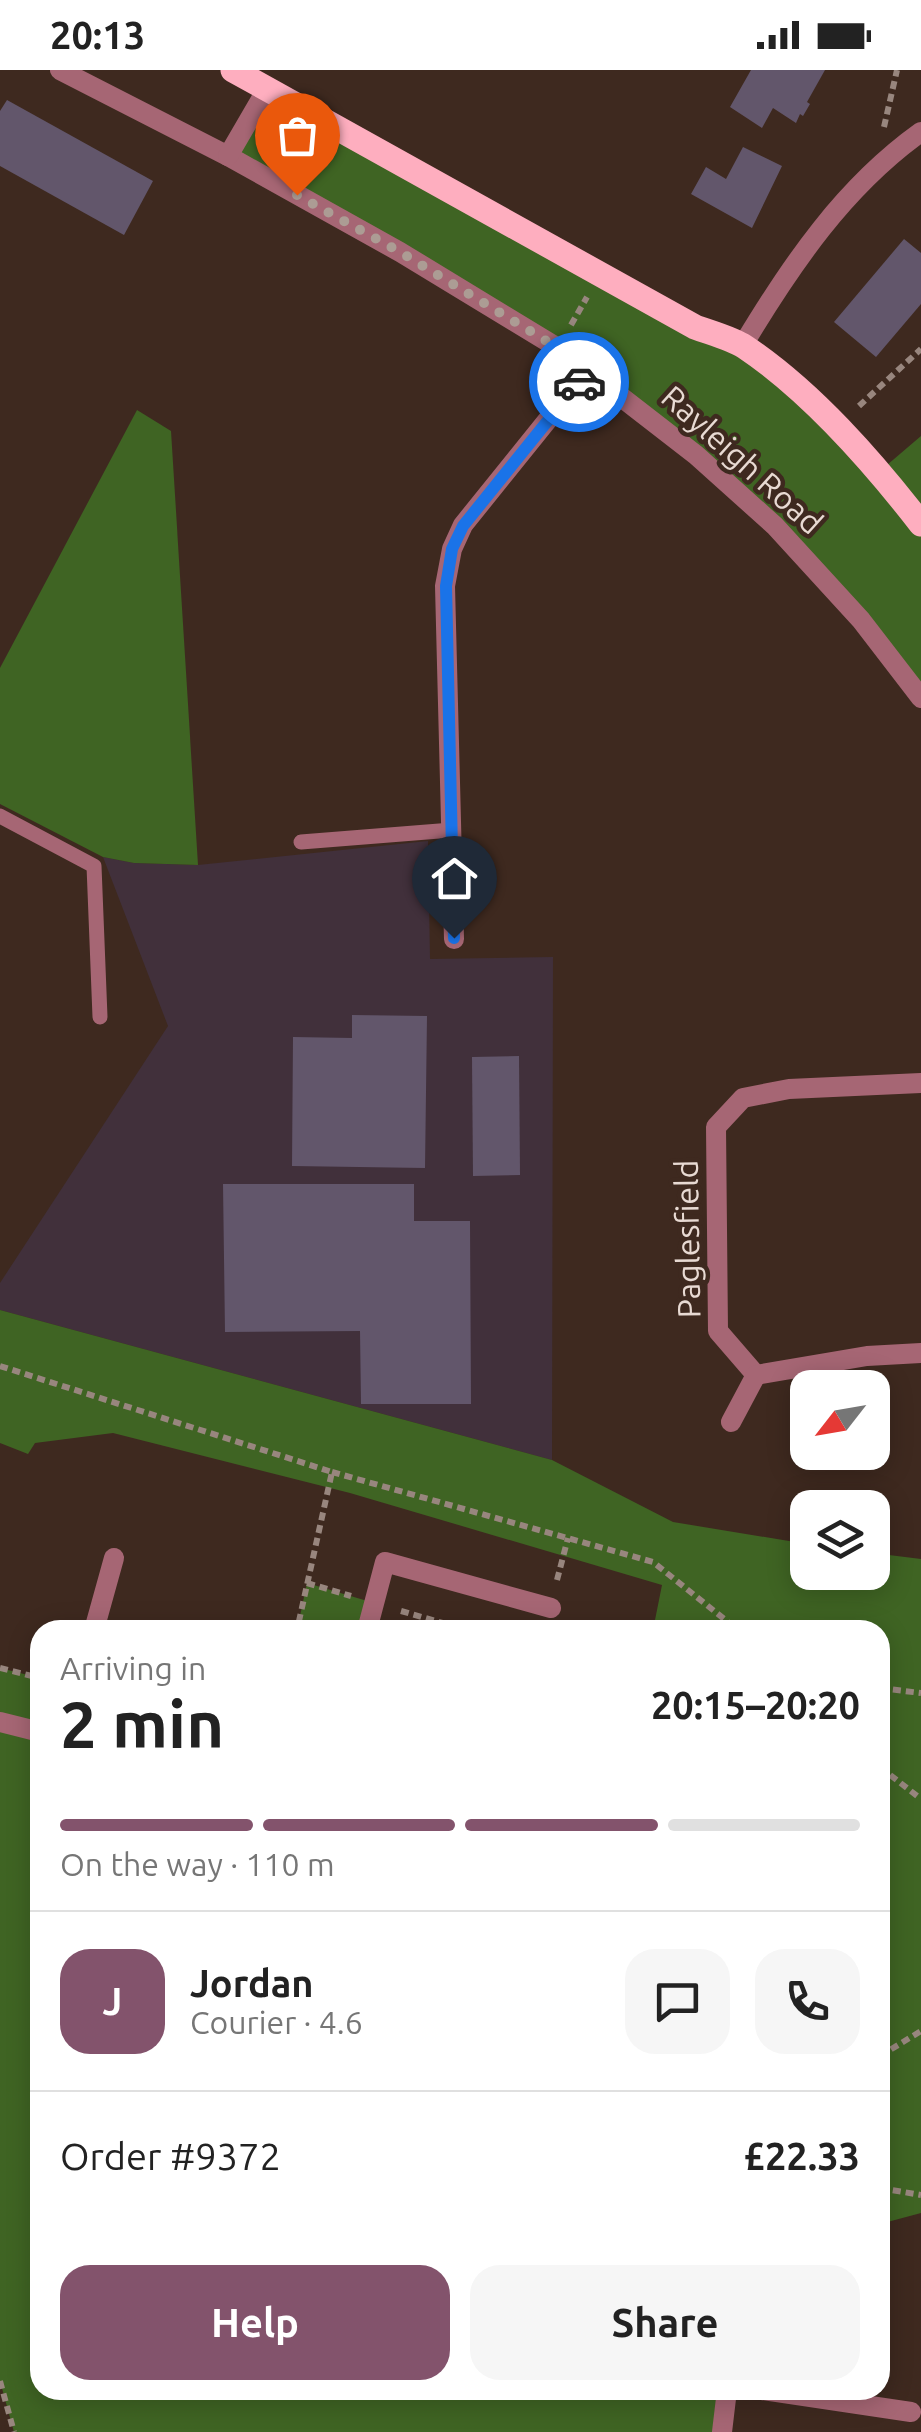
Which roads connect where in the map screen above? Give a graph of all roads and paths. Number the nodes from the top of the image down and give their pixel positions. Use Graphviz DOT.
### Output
graph roads {
  1 [pos="60,70"];
  2 [pos="232,70"];
  3 [pos="897,70"];
  4 [pos="267,89"];
  5 [pos="921,132"];
  6 [pos="898,150"];
  7 [pos="228,156"];
  8 [pos="599,275"];
  9 [pos="743,346"];
  10 [pos="558,348"];
  11 [pos="921,349"];
  12 [pos="588,372"];
  13 [pos="837,427"];
  14 [pos="921,524"];
  15 [pos="921,698"];
  16 [pos="0,816"];
  17 [pos="452,830"];
  18 [pos="301,842"];
  19 [pos="454,938"];
  20 [pos="100,1017"];
  21 [pos="921,1083"];
  22 [pos="921,1353"];
  23 [pos="0,1366"];
  24 [pos="756,1376"];
  25 [pos="730,1422"];
  26 [pos="332,1472"];
  27 [pos="114,1558"];
  28 [pos="308,1583"];
  29 [pos="374,1603"];
  30 [pos="550,1608"];
  31 [pos="97,1620"];
  32 [pos="299,1620"];
  33 [pos="370,1620"];
  34 [pos="433,1620"];
  35 [pos="726,1620"];
  36 [pos="0,1668"];
  37 [pos="30,1676"];
  38 [pos="890,1689"];
  39 [pos="921,1693"];
  40 [pos="0,1722"];
  41 [pos="30,1730"];
  42 [pos="890,1775"];
  43 [pos="921,1799"];
  44 [pos="921,2032"];
  45 [pos="890,2050"];
  46 [pos="890,2190"];
  47 [pos="921,2195"];
  48 [pos="0,2381"];
  49 [pos="726,2400"];
  50 [pos="830,2400"];
  51 [pos="911,2412"];
  52 [pos="14,2432"];
  53 [pos="722,2432"];
  1 -- 7 [label="street, Rayleigh Road"];
  2 -- 4 [label="main road"];
  3 -- 6 [label="path"];
  4 -- 7 [label="street"];
  4 -- 8 [label="main road"];
  5 -- 6 [label="street"];
  6 -- 9 [label="street"];
  7 -- 10 [label="street, Rayleigh Road"];
  8 -- 9 [label="main road"];
  8 -- 10 [label="path"];
  9 -- 13 [label="main road"];
  10 -- 12 [label="street, Rayleigh Road"];
  11 -- 13 [label="path"];
  12 -- 15 [label="street, Rayleigh Road"];
  12 -- 17 [label="street"];
  13 -- 14 [label="main road"];
  16 -- 20 [label="lane"];
  17 -- 18 [label="lane"];
  17 -- 19 [label="street"];
  21 -- 24 [label="street, Paglesfield"];
  22 -- 24 [label="street"];
  23 -- 26 [label="path"];
  24 -- 25 [label="street"];
  26 -- 28 [label="path"];
  26 -- 35 [label="path"];
  27 -- 31 [label="street"];
  28 -- 29 [label="path"];
  28 -- 32 [label="path"];
  29 -- 30 [label="street"];
  29 -- 33 [label="street"];
  29 -- 34 [label="path"];
  36 -- 37 [label="path"];
  38 -- 39 [label="path"];
  40 -- 41 [label="street"];
  42 -- 43 [label="path"];
  44 -- 45 [label="path"];
  46 -- 47 [label="path"];
  48 -- 52 [label="path"];
  49 -- 53 [label="street"];
  50 -- 51 [label="street"];
}
